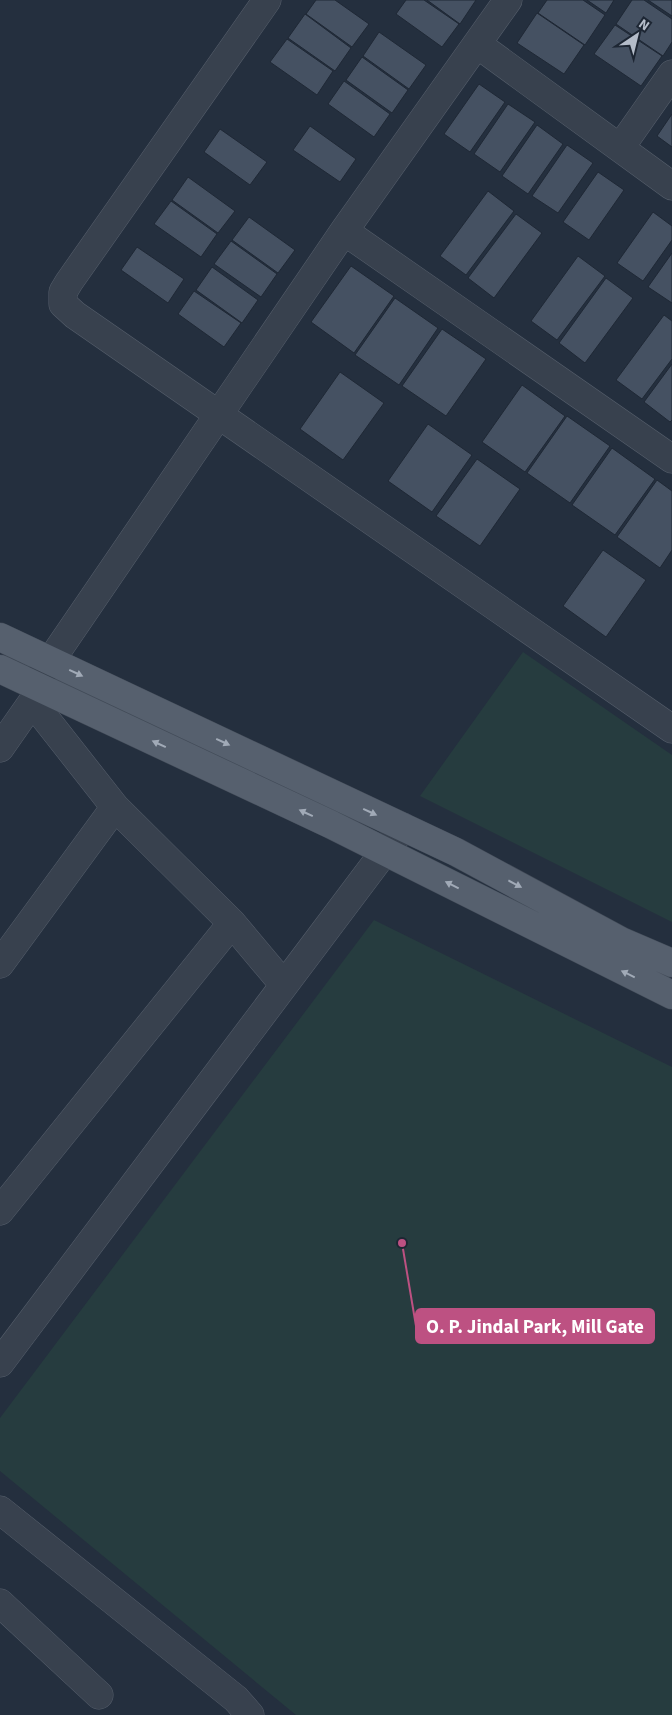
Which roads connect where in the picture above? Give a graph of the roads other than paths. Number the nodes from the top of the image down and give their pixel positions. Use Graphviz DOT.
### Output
graph roads {
  1 [pos="267,0"];
  2 [pos="508,0"];
  3 [pos="477,44"];
  4 [pos="672,74"];
  5 [pos="620,148"];
  6 [pos="672,186"];
  7 [pos="344,231"];
  8 [pos="218,414"];
  9 [pos="672,458"];
  10 [pos="0,637"];
  11 [pos="50,661"];
  12 [pos="0,669"];
  13 [pos="34,691"];
  14 [pos="672,729"];
  15 [pos="0,748"];
  16 [pos="115,807"];
  17 [pos="403,827"];
  18 [pos="385,852"];
  19 [pos="232,923"];
  20 [pos="672,963"];
  21 [pos="0,964"];
  22 [pos="284,985"];
  23 [pos="672,995"];
  24 [pos="0,1211"];
  25 [pos="0,1363"];
  26 [pos="0,1510"];
  27 [pos="0,1603"];
  28 [pos="99,1695"];
  29 [pos="250,1715"];
  1 -- 8 [label="street"];
  2 -- 3 [label="street"];
  3 -- 5 [label="street"];
  3 -- 7 [label="street"];
  4 -- 5 [label="street"];
  5 -- 6 [label="street"];
  7 -- 8 [label="street"];
  7 -- 9 [label="street"];
  8 -- 11 [label="street"];
  8 -- 14 [label="street"];
  10 -- 11 [label="main road"];
  11 -- 13 [label="street"];
  11 -- 17 [label="main road, one-way"];
  12 -- 13 [label="main road"];
  13 -- 15 [label="street"];
  13 -- 16 [label="street"];
  18 -- 13 [label="main road, one-way"];
  16 -- 19 [label="street"];
  16 -- 21 [label="street"];
  17 -- 18 [label="street"];
  17 -- 20 [label="main road, one-way"];
  18 -- 22 [label="street"];
  23 -- 18 [label="main road, one-way"];
  19 -- 22 [label="street"];
  19 -- 24 [label="street"];
  22 -- 25 [label="street"];
  26 -- 29 [label="street"];
  27 -- 28 [label="street"];
}
